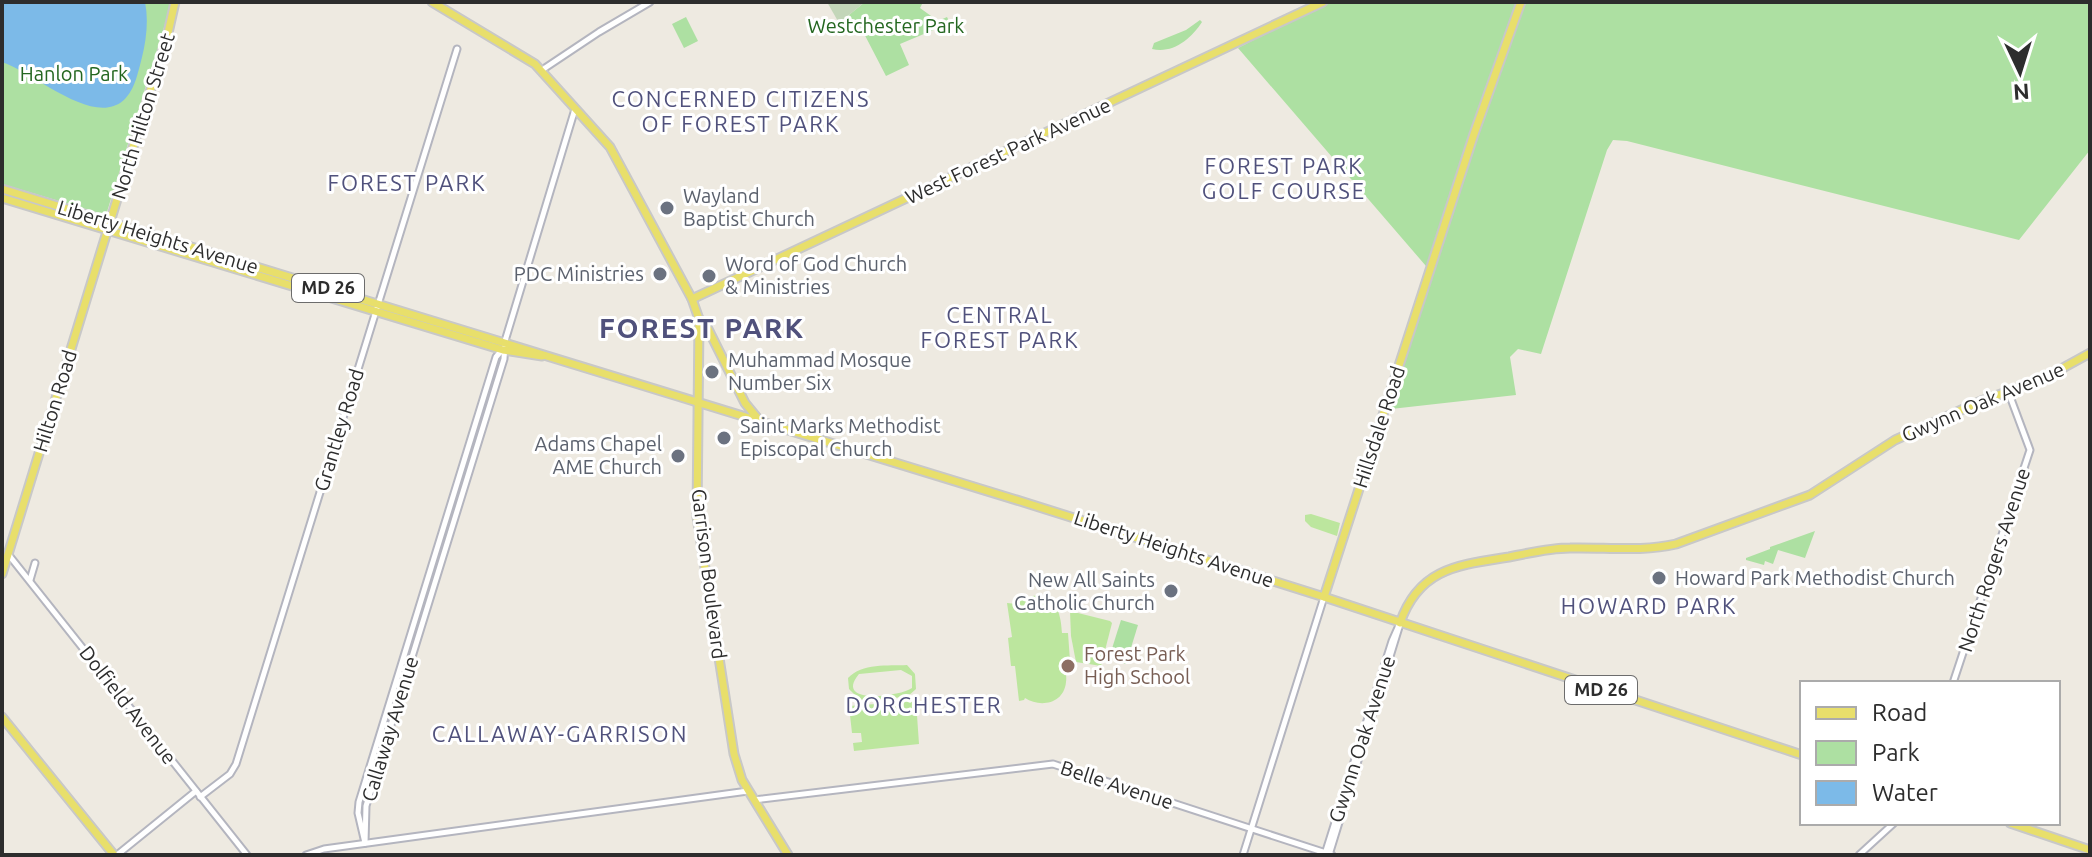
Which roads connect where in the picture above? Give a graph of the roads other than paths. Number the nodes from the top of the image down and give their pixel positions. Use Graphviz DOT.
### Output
graph roads {
  1 [pos="175,2"];
  2 [pos="432,2"];
  3 [pos="650,2"];
  4 [pos="1323,2"];
  5 [pos="1521,2"];
  6 [pos="457,49"];
  7 [pos="542,70"];
  8 [pos="575,108"];
  9 [pos="2,189"];
  10 [pos="2,198"];
  11 [pos="109,226"];
  12 [pos="692,299"];
  13 [pos="378,307"];
  14 [pos="699,319"];
  15 [pos="504,346"];
  16 [pos="2090,353"];
  17 [pos="2008,391"];
  18 [pos="698,404"];
  19 [pos="761,422"];
  20 [pos="8,554"];
  21 [pos="35,563"];
  22 [pos="2,574"];
  23 [pos="29,581"];
  24 [pos="1324,597"];
  25 [pos="1400,623"];
  26 [pos="1954,681"];
  27 [pos="2,717"];
  28 [pos="1800,754"];
  29 [pos="748,791"];
  30 [pos="198,794"];
  31 [pos="753,800"];
  32 [pos="1892,825"];
  33 [pos="2016,825"];
  34 [pos="1251,829"];
  35 [pos="365,843"];
  36 [pos="2090,850"];
  37 [pos="1328,854"];
  38 [pos="115,855"];
  39 [pos="247,855"];
  40 [pos="306,855"];
  41 [pos="788,855"];
  42 [pos="1243,855"];
  43 [pos="1859,855"];
  1 -- 11 [label="main road, North Hilton Street"];
  2 -- 7 [label="main road, Garrison Boulevard"];
  3 -- 7 [label="street"];
  4 -- 12 [label="main road, West Forest Park Avenue"];
  5 -- 24 [label="main road, Hillsdale Road"];
  6 -- 13 [label="street, Grantley Road"];
  7 -- 8 [label="main road, Garrison Boulevard"];
  8 -- 12 [label="main road, Garrison Boulevard"];
  8 -- 15 [label="street, Callaway Avenue"];
  9 -- 11 [label="main road, Liberty Heights Avenue / MD 26"];
  10 -- 11 [label="main road, Liberty Heights Avenue / MD 26"];
  11 -- 13 [label="main road, Liberty Heights Avenue / MD 26"];
  11 -- 20 [label="main road, Hilton Road"];
  12 -- 14 [label="main road, Garrison Boulevard"];
  13 -- 15 [label="main road, Liberty Heights Avenue / MD 26"];
  13 -- 30 [label="street, Grantley Road"];
  14 -- 18 [label="main road, Garrison Boulevard"];
  14 -- 19 [label="main road"];
  15 -- 18 [label="main road, Liberty Heights Avenue / MD 26"];
  15 -- 35 [label="street, Callaway Avenue"];
  16 -- 17 [label="main road, Gwynn Oak Avenue"];
  17 -- 25 [label="main road, Gwynn Oak Avenue"];
  17 -- 26 [label="street, North Rogers Avenue"];
  18 -- 19 [label="main road, Liberty Heights Avenue / MD 26"];
  18 -- 29 [label="main road, Garrison Boulevard"];
  19 -- 24 [label="main road, Liberty Heights Avenue / MD 26"];
  20 -- 22 [label="main road, Hilton Road"];
  20 -- 23 [label="street, Dolfield Avenue"];
  21 -- 23 [label="street"];
  23 -- 30 [label="street, Dolfield Avenue"];
  24 -- 25 [label="main road, Liberty Heights Avenue / MD 26"];
  24 -- 34 [label="street, Hillsdale Road"];
  25 -- 28 [label="main road, Liberty Heights Avenue / MD 26"];
  25 -- 37 [label="street, Gwynn Oak Avenue"];
  27 -- 38 [label="main road"];
  29 -- 31 [label="main road, Garrison Boulevard"];
  29 -- 35 [label="street"];
  30 -- 38 [label="street, Grantley Road"];
  30 -- 39 [label="street, Dolfield Avenue"];
  31 -- 34 [label="street, Belle Avenue"];
  31 -- 41 [label="main road, Garrison Boulevard"];
  32 -- 43 [label="street"];
  33 -- 36 [label="main road"];
  34 -- 37 [label="street, Belle Avenue"];
  34 -- 42 [label="street, Hillsdale Road"];
  35 -- 40 [label="street"];
}
